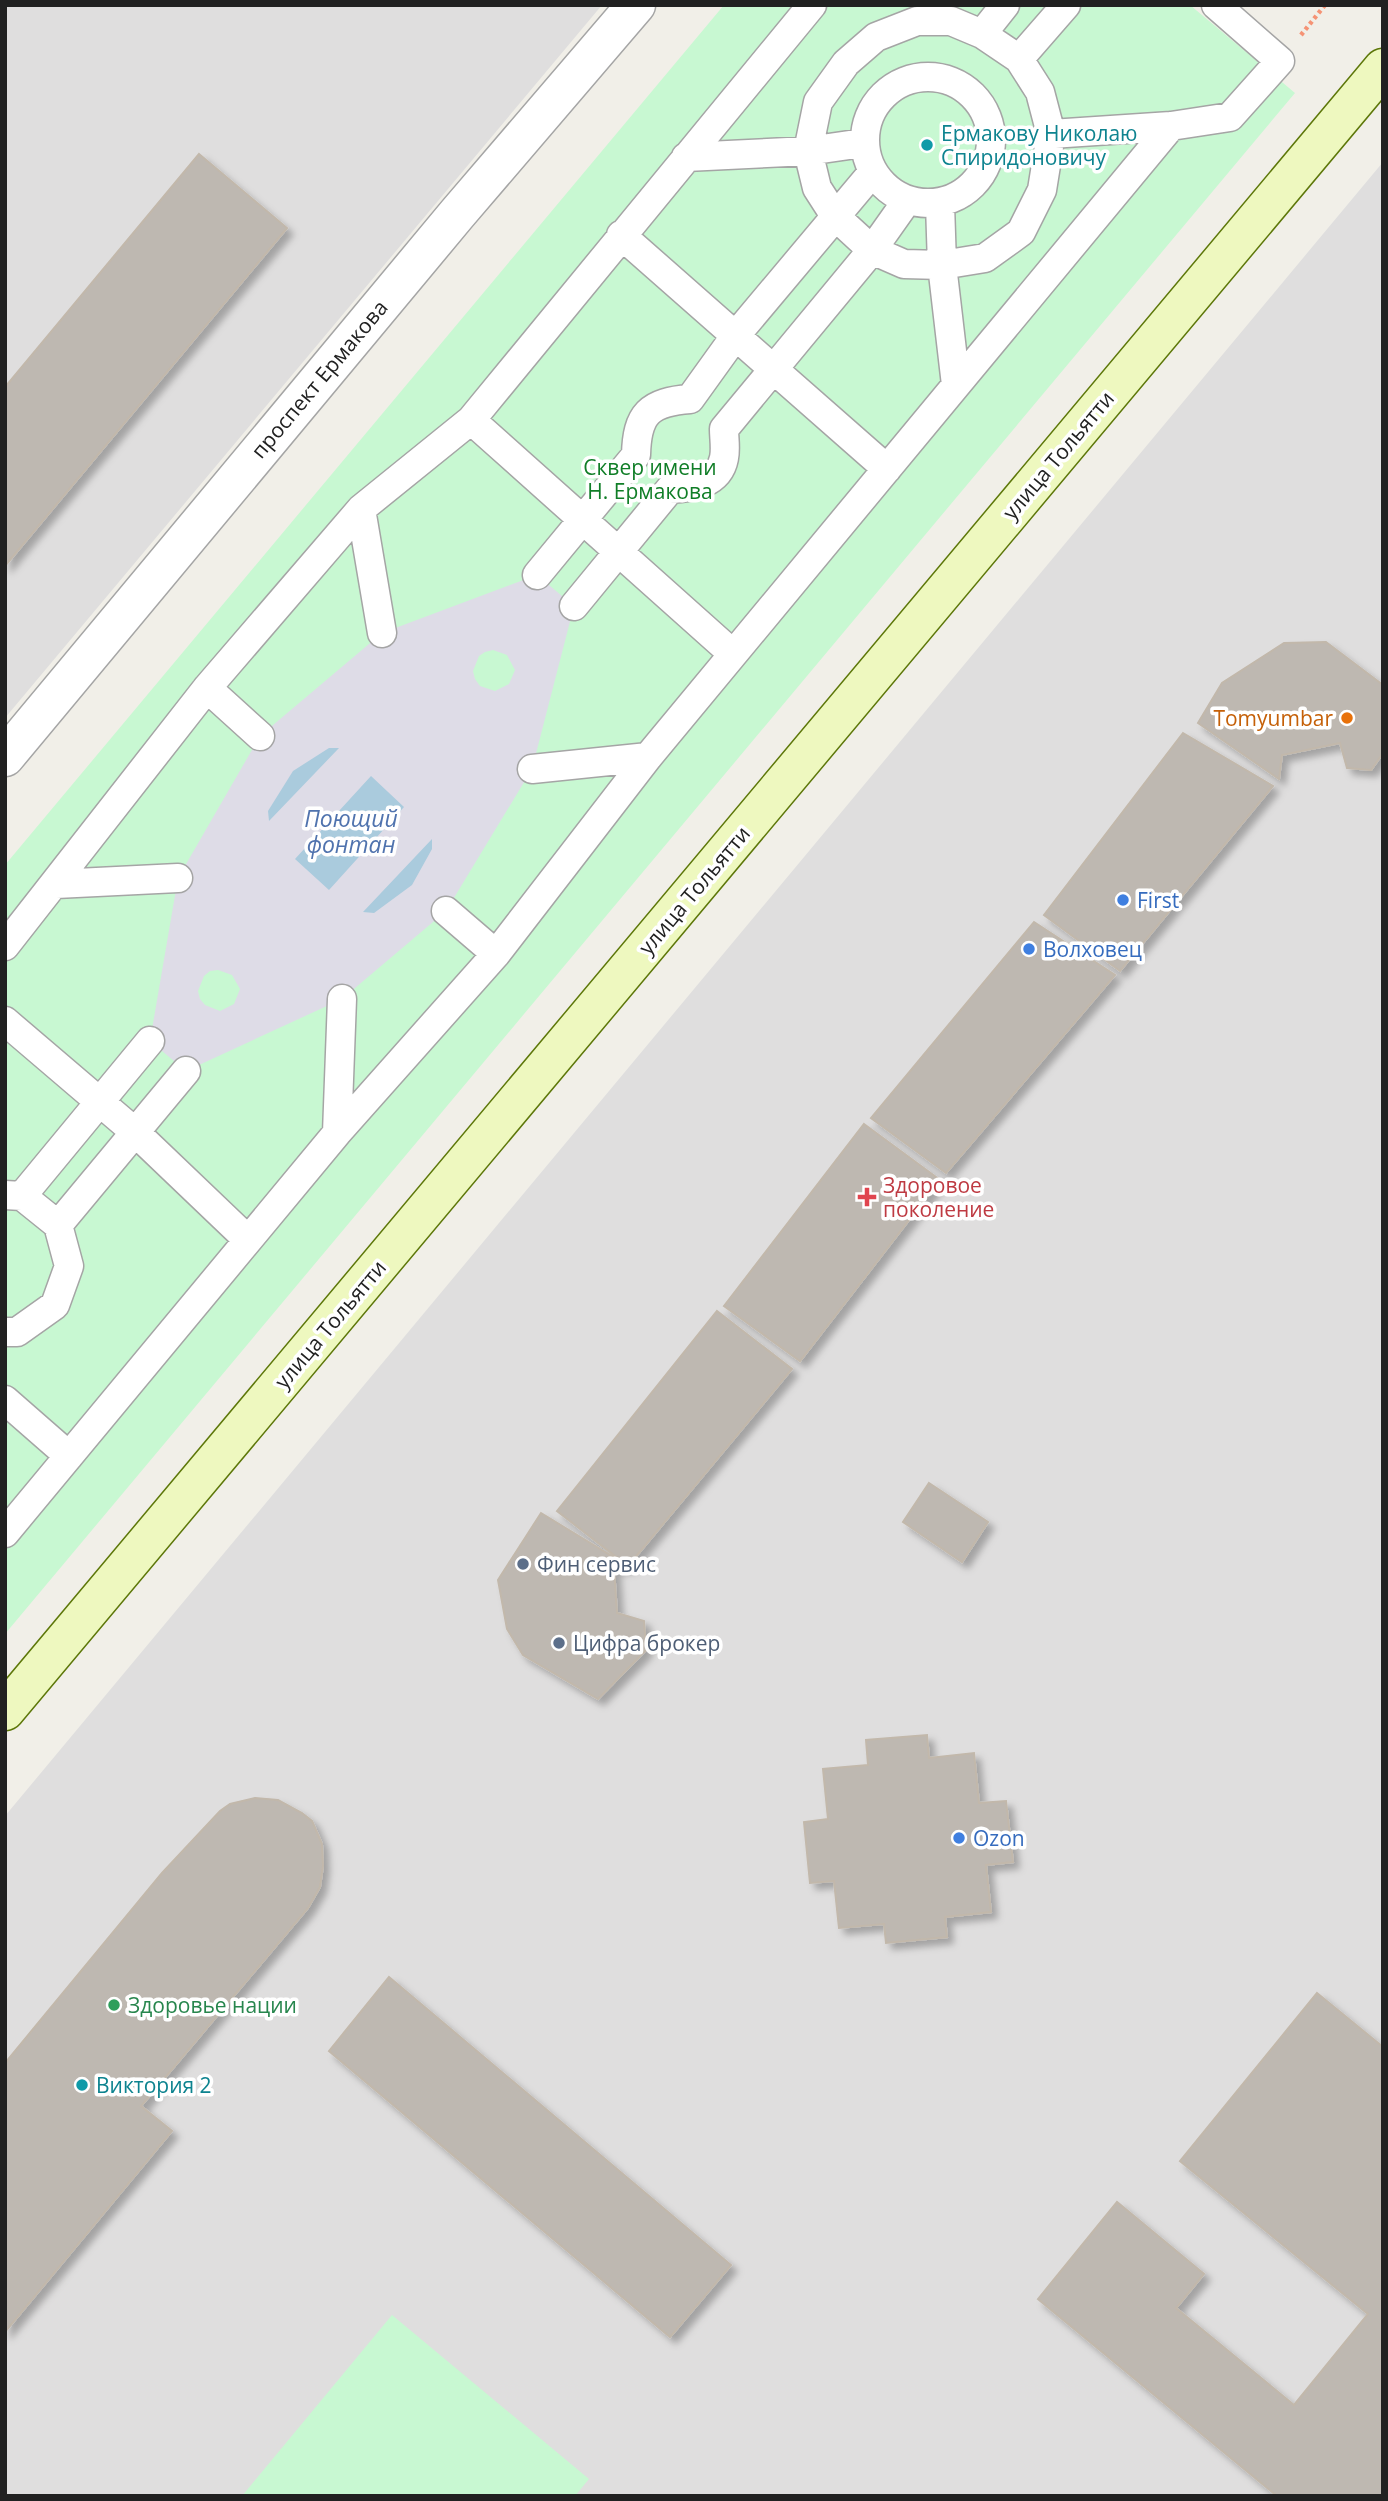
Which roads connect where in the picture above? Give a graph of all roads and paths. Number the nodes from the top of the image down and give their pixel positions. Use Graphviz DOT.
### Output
graph roads {
  1 [pos="636,5"];
  2 [pos="813,5"];
  3 [pos="1006,5"];
  4 [pos="1066,5"];
  5 [pos="1216,5"];
  6 [pos="916,13"];
  7 [pos="982,34"];
  8 [pos="1019,59"];
  9 [pos="1383,68"];
  10 [pos="1171,126"];
  11 [pos="1051,134"];
  12 [pos="863,143"];
  13 [pos="808,151"];
  14 [pos="685,157"];
  15 [pos="872,173"];
  16 [pos="906,202"];
  17 [pos="940,204"];
  18 [pos="835,216"];
  19 [pos="621,235"];
  20 [pos="872,250"];
  21 [pos="942,265"];
  22 [pos="736,335"];
  23 [pos="774,368"];
  24 [pos="956,385"];
  25 [pos="690,399"];
  26 [pos="471,420"];
  27 [pos="724,429"];
  28 [pos="636,455"];
  29 [pos="887,469"];
  30 [pos="670,489"];
  31 [pos="361,509"];
  32 [pos="582,520"];
  33 [pos="619,552"];
  34 [pos="537,575"];
  35 [pos="574,607"];
  36 [pos="382,633"];
  37 [pos="733,654"];
  38 [pos="207,688"];
  39 [pos="260,736"];
  40 [pos="5,757"];
  41 [pos="648,757"];
  42 [pos="532,769"];
  43 [pos="178,878"];
  44 [pos="56,884"];
  45 [pos="446,911"];
  46 [pos="5,946"];
  47 [pos="496,954"];
  48 [pos="342,999"];
  49 [pos="5,1021"];
  50 [pos="150,1041"];
  51 [pos="186,1071"];
  52 [pos="100,1103"];
  53 [pos="135,1132"];
  54 [pos="337,1133"];
  55 [pos="14,1196"];
  56 [pos="58,1225"];
  57 [pos="248,1240"];
  58 [pos="5,1332"];
  59 [pos="5,1400"];
  60 [pos="69,1456"];
  61 [pos="35,1497"];
  62 [pos="5,1500"];
  63 [pos="5,1533"];
  64 [pos="5,1711"];
  1 -- 40 [label="street, проспект Ермакова"];
  2 -- 14 [label="street"];
  3 -- 7 [label="street"];
  4 -- 8 [label="street"];
  5 -- 10 [label="street"];
  6 -- 7 [label="street"];
  6 -- 13 [label="street"];
  7 -- 8 [label="street"];
  8 -- 11 [label="street"];
  9 -- 64 [label="main road, улица Тольятти"];
  10 -- 11 [label="street"];
  10 -- 24 [label="street"];
  11 -- 21 [label="street"];
  12 -- 13 [label="street"];
  12 -- 15 [label="street"];
  12 -- 17 [label="street"];
  13 -- 14 [label="street"];
  13 -- 18 [label="street"];
  14 -- 19 [label="street"];
  15 -- 16 [label="street"];
  15 -- 18 [label="street"];
  16 -- 17 [label="street"];
  16 -- 20 [label="street"];
  17 -- 21 [label="street"];
  18 -- 20 [label="street"];
  18 -- 22 [label="street"];
  19 -- 22 [label="street"];
  19 -- 26 [label="street"];
  20 -- 21 [label="street"];
  20 -- 23 [label="street"];
  21 -- 24 [label="street"];
  22 -- 23 [label="street"];
  22 -- 25 [label="street"];
  23 -- 27 [label="street"];
  23 -- 29 [label="street"];
  24 -- 29 [label="street"];
  25 -- 27 [label="street"];
  25 -- 28 [label="street"];
  26 -- 31 [label="street"];
  26 -- 32 [label="street"];
  27 -- 30 [label="street"];
  28 -- 30 [label="street"];
  28 -- 32 [label="street"];
  29 -- 37 [label="street"];
  30 -- 33 [label="street"];
  31 -- 36 [label="street"];
  31 -- 38 [label="street"];
  32 -- 33 [label="street"];
  32 -- 34 [label="street"];
  33 -- 35 [label="street"];
  33 -- 37 [label="street"];
  37 -- 41 [label="street"];
  38 -- 39 [label="street"];
  38 -- 44 [label="street"];
  41 -- 42 [label="street"];
  41 -- 47 [label="street"];
  43 -- 44 [label="street"];
  44 -- 46 [label="street"];
  45 -- 47 [label="street"];
  47 -- 54 [label="street"];
  48 -- 54 [label="street"];
  49 -- 52 [label="street"];
  50 -- 52 [label="street"];
  51 -- 53 [label="street"];
  52 -- 53 [label="street"];
  52 -- 55 [label="street"];
  53 -- 56 [label="street"];
  53 -- 57 [label="street"];
  54 -- 57 [label="street"];
  55 -- 56 [label="street"];
  56 -- 58 [label="street"];
  57 -- 60 [label="street"];
  59 -- 60 [label="street"];
  60 -- 61 [label="street"];
  61 -- 62 [label="street"];
  61 -- 63 [label="street"];
}
